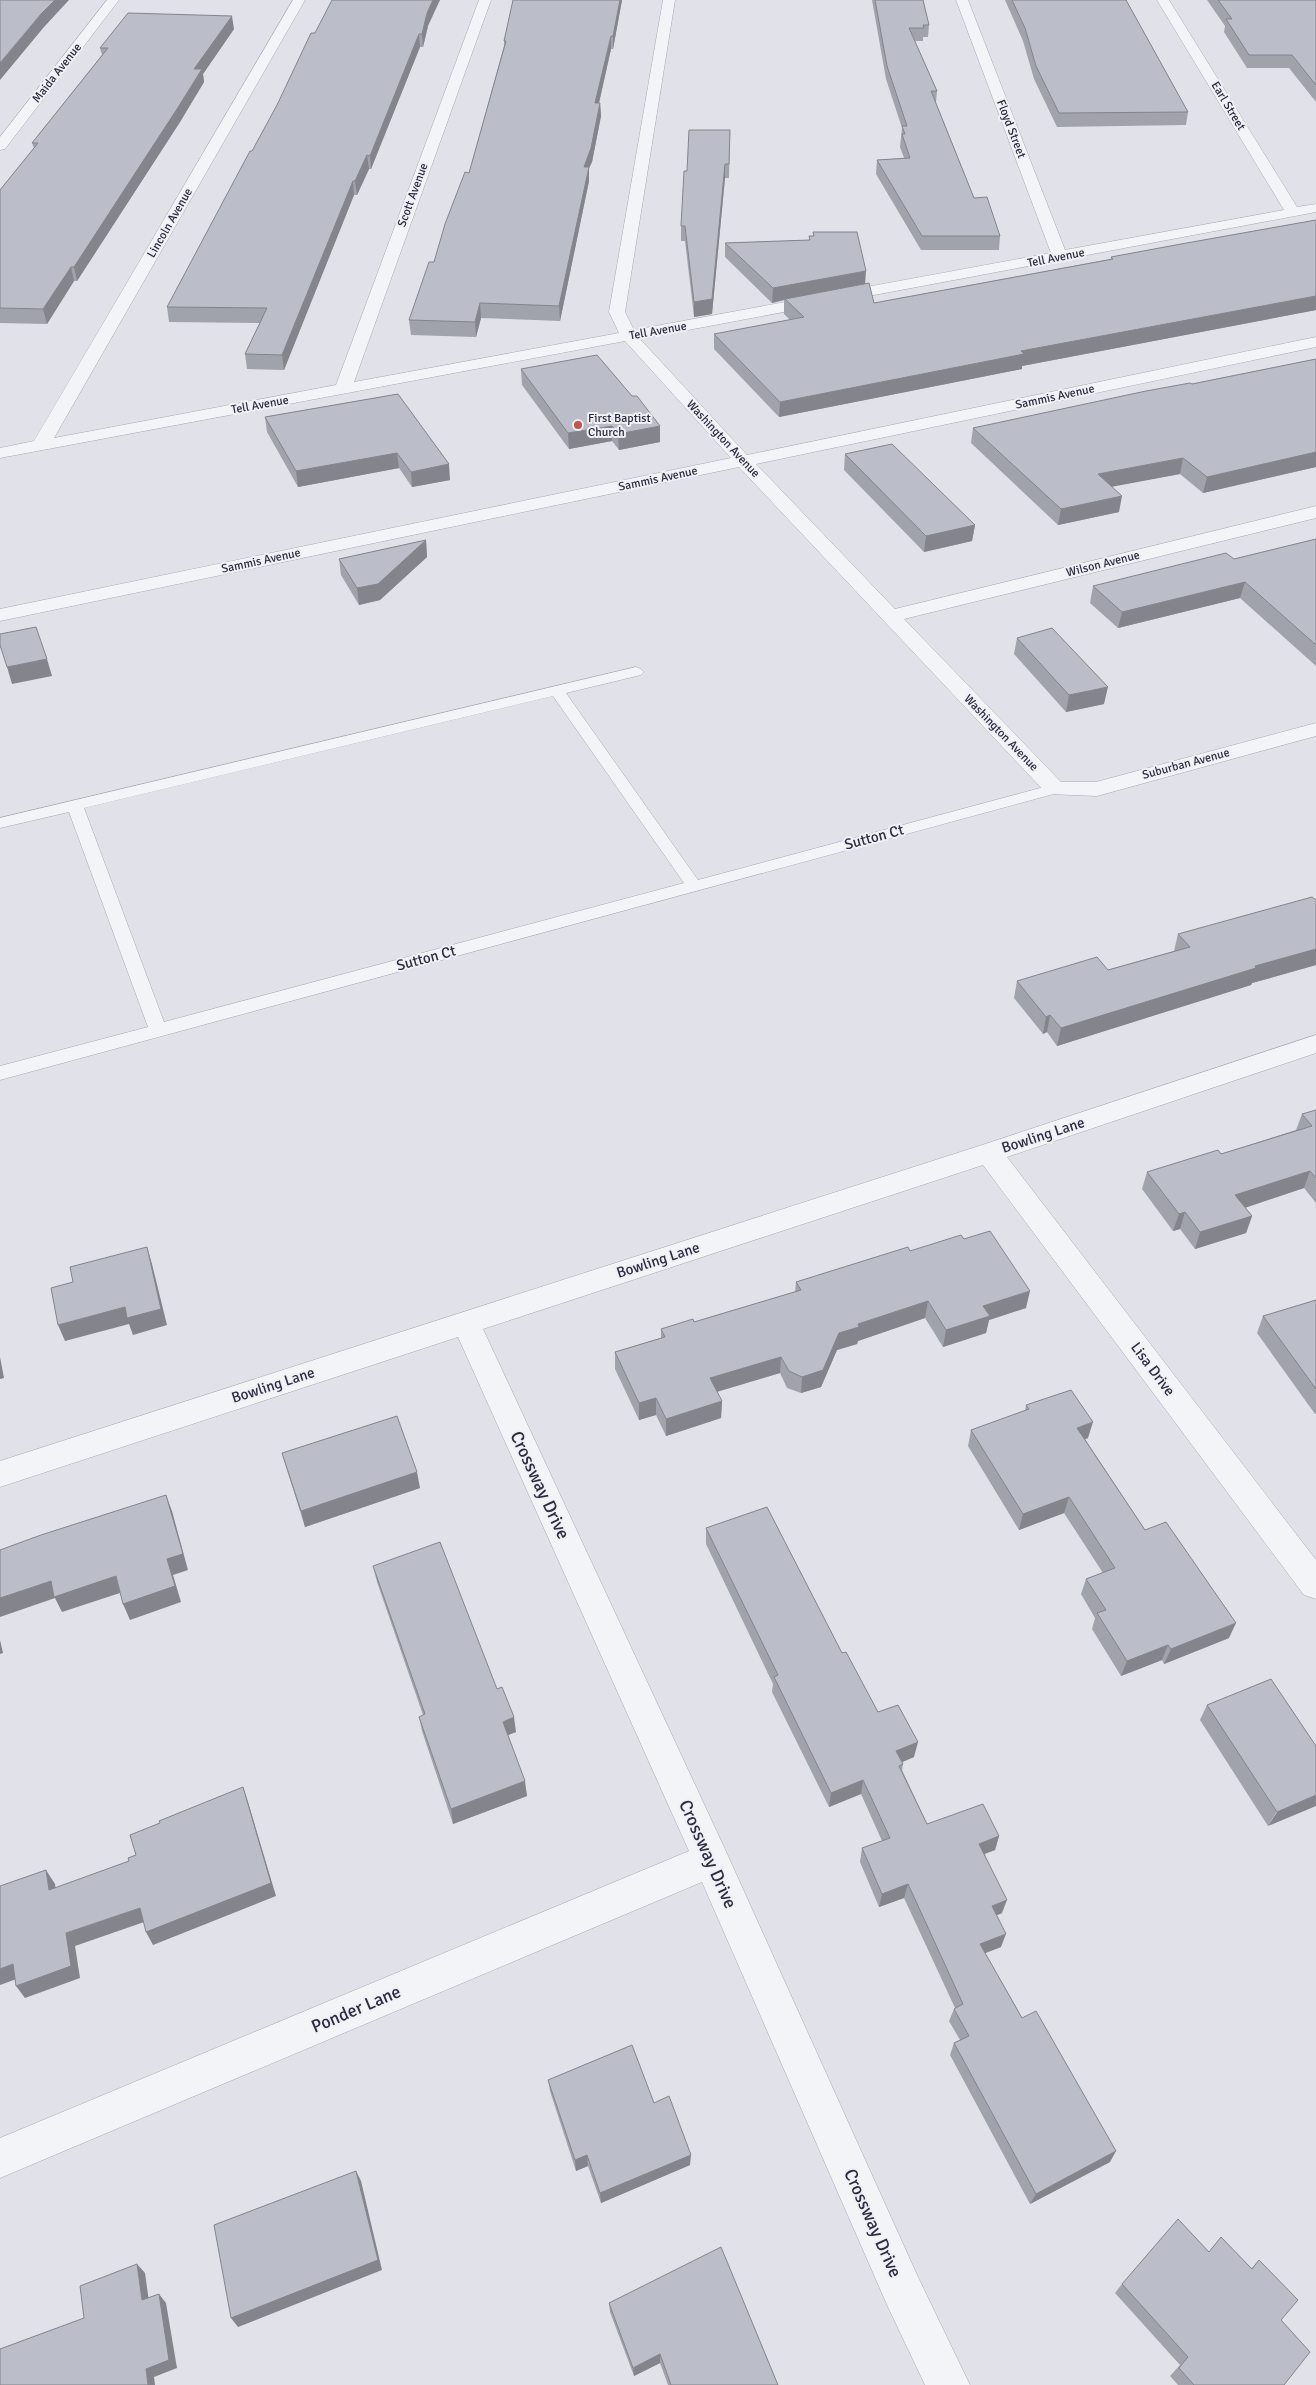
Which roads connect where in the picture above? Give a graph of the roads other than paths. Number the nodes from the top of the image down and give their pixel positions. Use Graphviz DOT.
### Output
graph roads {
  1 [pos="113,0"];
  2 [pos="298,0"];
  3 [pos="485,0"];
  4 [pos="669,0"];
  5 [pos="962,0"];
  6 [pos="1163,0"];
  7 [pos="0,146"];
  8 [pos="1316,208"];
  9 [pos="1293,213"];
  10 [pos="1060,257"];
  11 [pos="629,336"];
  12 [pos="1316,342"];
  13 [pos="342,391"];
  14 [pos="41,445"];
  15 [pos="0,453"];
  16 [pos="744,462"];
  17 [pos="1316,512"];
  18 [pos="0,615"];
  19 [pos="890,616"];
  20 [pos="636,672"];
  21 [pos="557,691"];
  22 [pos="1316,729"];
  23 [pos="1055,789"];
  24 [pos="75,805"];
  25 [pos="0,822"];
  26 [pos="694,886"];
  27 [pos="158,1030"];
  28 [pos="1316,1044"];
  29 [pos="0,1073"];
  30 [pos="989,1153"];
  31 [pos="466,1323"];
  32 [pos="0,1474"];
  33 [pos="1316,1585"];
  34 [pos="711,1860"];
  35 [pos="0,2158"];
  36 [pos="948,2385"];
  1 -- 7 [label="street, Maida Avenue"];
  2 -- 14 [label="street, Lincoln Avenue"];
  3 -- 13 [label="street, Scott Avenue"];
  4 -- 11 [label="street, Washington Avenue"];
  5 -- 10 [label="street, Floyd Street"];
  6 -- 9 [label="street, Earl Street"];
  8 -- 9 [label="street, Tell Avenue"];
  9 -- 10 [label="street, Tell Avenue"];
  10 -- 11 [label="street, Tell Avenue"];
  11 -- 13 [label="street, Tell Avenue"];
  11 -- 16 [label="street, Washington Avenue"];
  12 -- 16 [label="street, Sammis Avenue"];
  13 -- 14 [label="street, Tell Avenue"];
  14 -- 15 [label="street, Tell Avenue"];
  16 -- 18 [label="street, Sammis Avenue"];
  16 -- 19 [label="street, Washington Avenue"];
  17 -- 19 [label="street, Wilson Avenue"];
  19 -- 23 [label="street, Washington Avenue"];
  20 -- 21 [label="lane"];
  21 -- 24 [label="lane"];
  21 -- 26 [label="lane"];
  22 -- 23 [label="street, Suburban Avenue"];
  23 -- 26 [label="lane, Sutton Ct"];
  24 -- 25 [label="lane"];
  24 -- 27 [label="lane"];
  26 -- 27 [label="lane, Sutton Ct"];
  27 -- 29 [label="lane, Sutton Ct"];
  28 -- 30 [label="street, Bowling Lane"];
  30 -- 31 [label="street, Bowling Lane"];
  30 -- 33 [label="street, Lisa Drive"];
  31 -- 32 [label="street, Bowling Lane"];
  31 -- 34 [label="street, Crossway Drive"];
  34 -- 35 [label="street, Ponder Lane"];
  34 -- 36 [label="street, Crossway Drive"];
}
